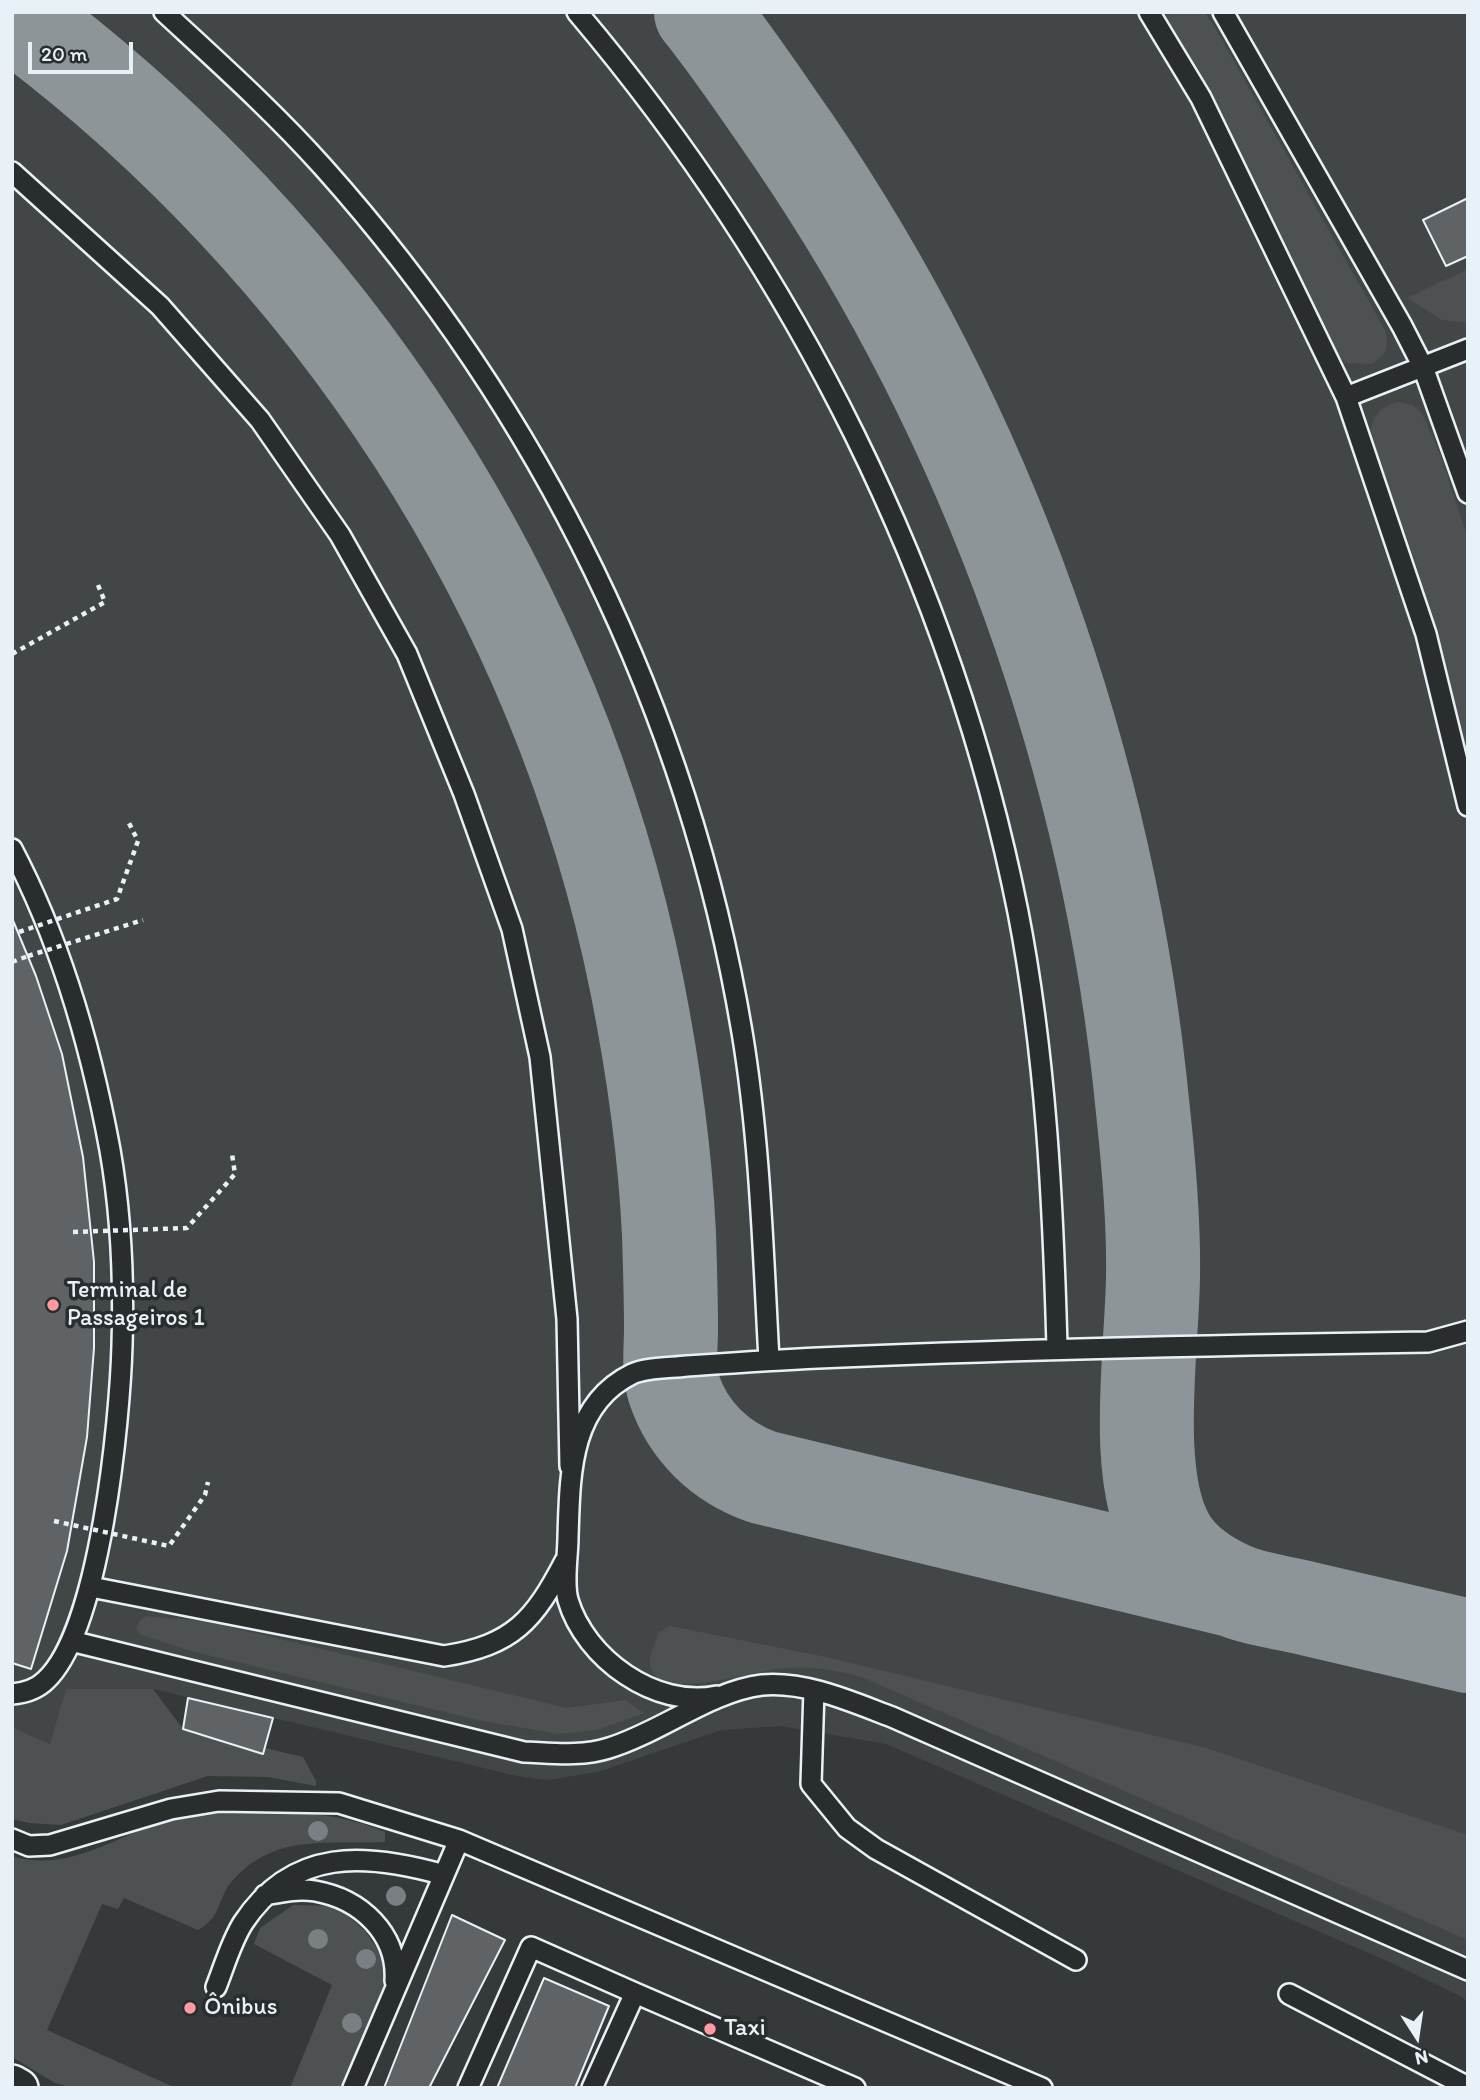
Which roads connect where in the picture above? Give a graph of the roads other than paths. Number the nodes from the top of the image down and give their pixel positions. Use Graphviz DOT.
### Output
graph roads {
  1 [pos="164,12"];
  2 [pos="577,12"];
  3 [pos="1149,12"];
  4 [pos="1223,12"];
  5 [pos="12,172"];
  6 [pos="1468,349"];
  7 [pos="1423,368"];
  8 [pos="1346,397"];
  9 [pos="1468,493"];
  10 [pos="1468,806"];
  11 [pos="12,849"];
  12 [pos="1468,1331"];
  13 [pos="1057,1347"];
  14 [pos="769,1360"];
  15 [pos="570,1466"];
  16 [pos="568,1557"];
  17 [pos="91,1587"];
  18 [pos="71,1641"];
  19 [pos="814,1690"];
  20 [pos="735,1692"];
  21 [pos="12,1694"];
  22 [pos="12,1839"];
  23 [pos="459,1840"];
  24 [pos="444,1875"];
  25 [pos="264,1895"];
  26 [pos="1076,1959"];
  27 [pos="1468,1970"];
  28 [pos="216,1987"];
  29 [pos="394,1990"];
  30 [pos="635,1993"];
  31 [pos="1289,1994"];
  32 [pos="12,2084"];
  33 [pos="1468,2087"];
  34 [pos="19,2088"];
  35 [pos="353,2088"];
  36 [pos="468,2088"];
  37 [pos="592,2088"];
  38 [pos="855,2088"];
  39 [pos="1042,2088"];
  1 -- 14 [label="lane"];
  2 -- 13 [label="lane"];
  3 -- 8 [label="lane"];
  4 -- 7 [label="lane"];
  5 -- 15 [label="lane"];
  6 -- 7 [label="lane"];
  7 -- 8 [label="lane"];
  7 -- 9 [label="lane"];
  8 -- 10 [label="lane"];
  11 -- 17 [label="lane"];
  12 -- 13 [label="lane"];
  13 -- 14 [label="lane"];
  14 -- 15 [label="lane"];
  15 -- 16 [label="lane"];
  16 -- 17 [label="lane"];
  16 -- 20 [label="lane"];
  17 -- 18 [label="lane"];
  18 -- 20 [label="lane"];
  18 -- 21 [label="lane"];
  19 -- 20 [label="lane"];
  19 -- 26 [label="lane"];
  19 -- 27 [label="lane"];
  22 -- 23 [label="lane"];
  23 -- 24 [label="lane"];
  23 -- 39 [label="lane"];
  24 -- 25 [label="lane"];
  24 -- 29 [label="lane"];
  25 -- 28 [label="lane"];
  25 -- 29 [label="lane"];
  29 -- 35 [label="lane"];
  30 -- 36 [label="lane"];
  30 -- 37 [label="lane"];
  30 -- 38 [label="lane"];
  31 -- 33 [label="lane"];
  32 -- 34 [label="street"];
}
